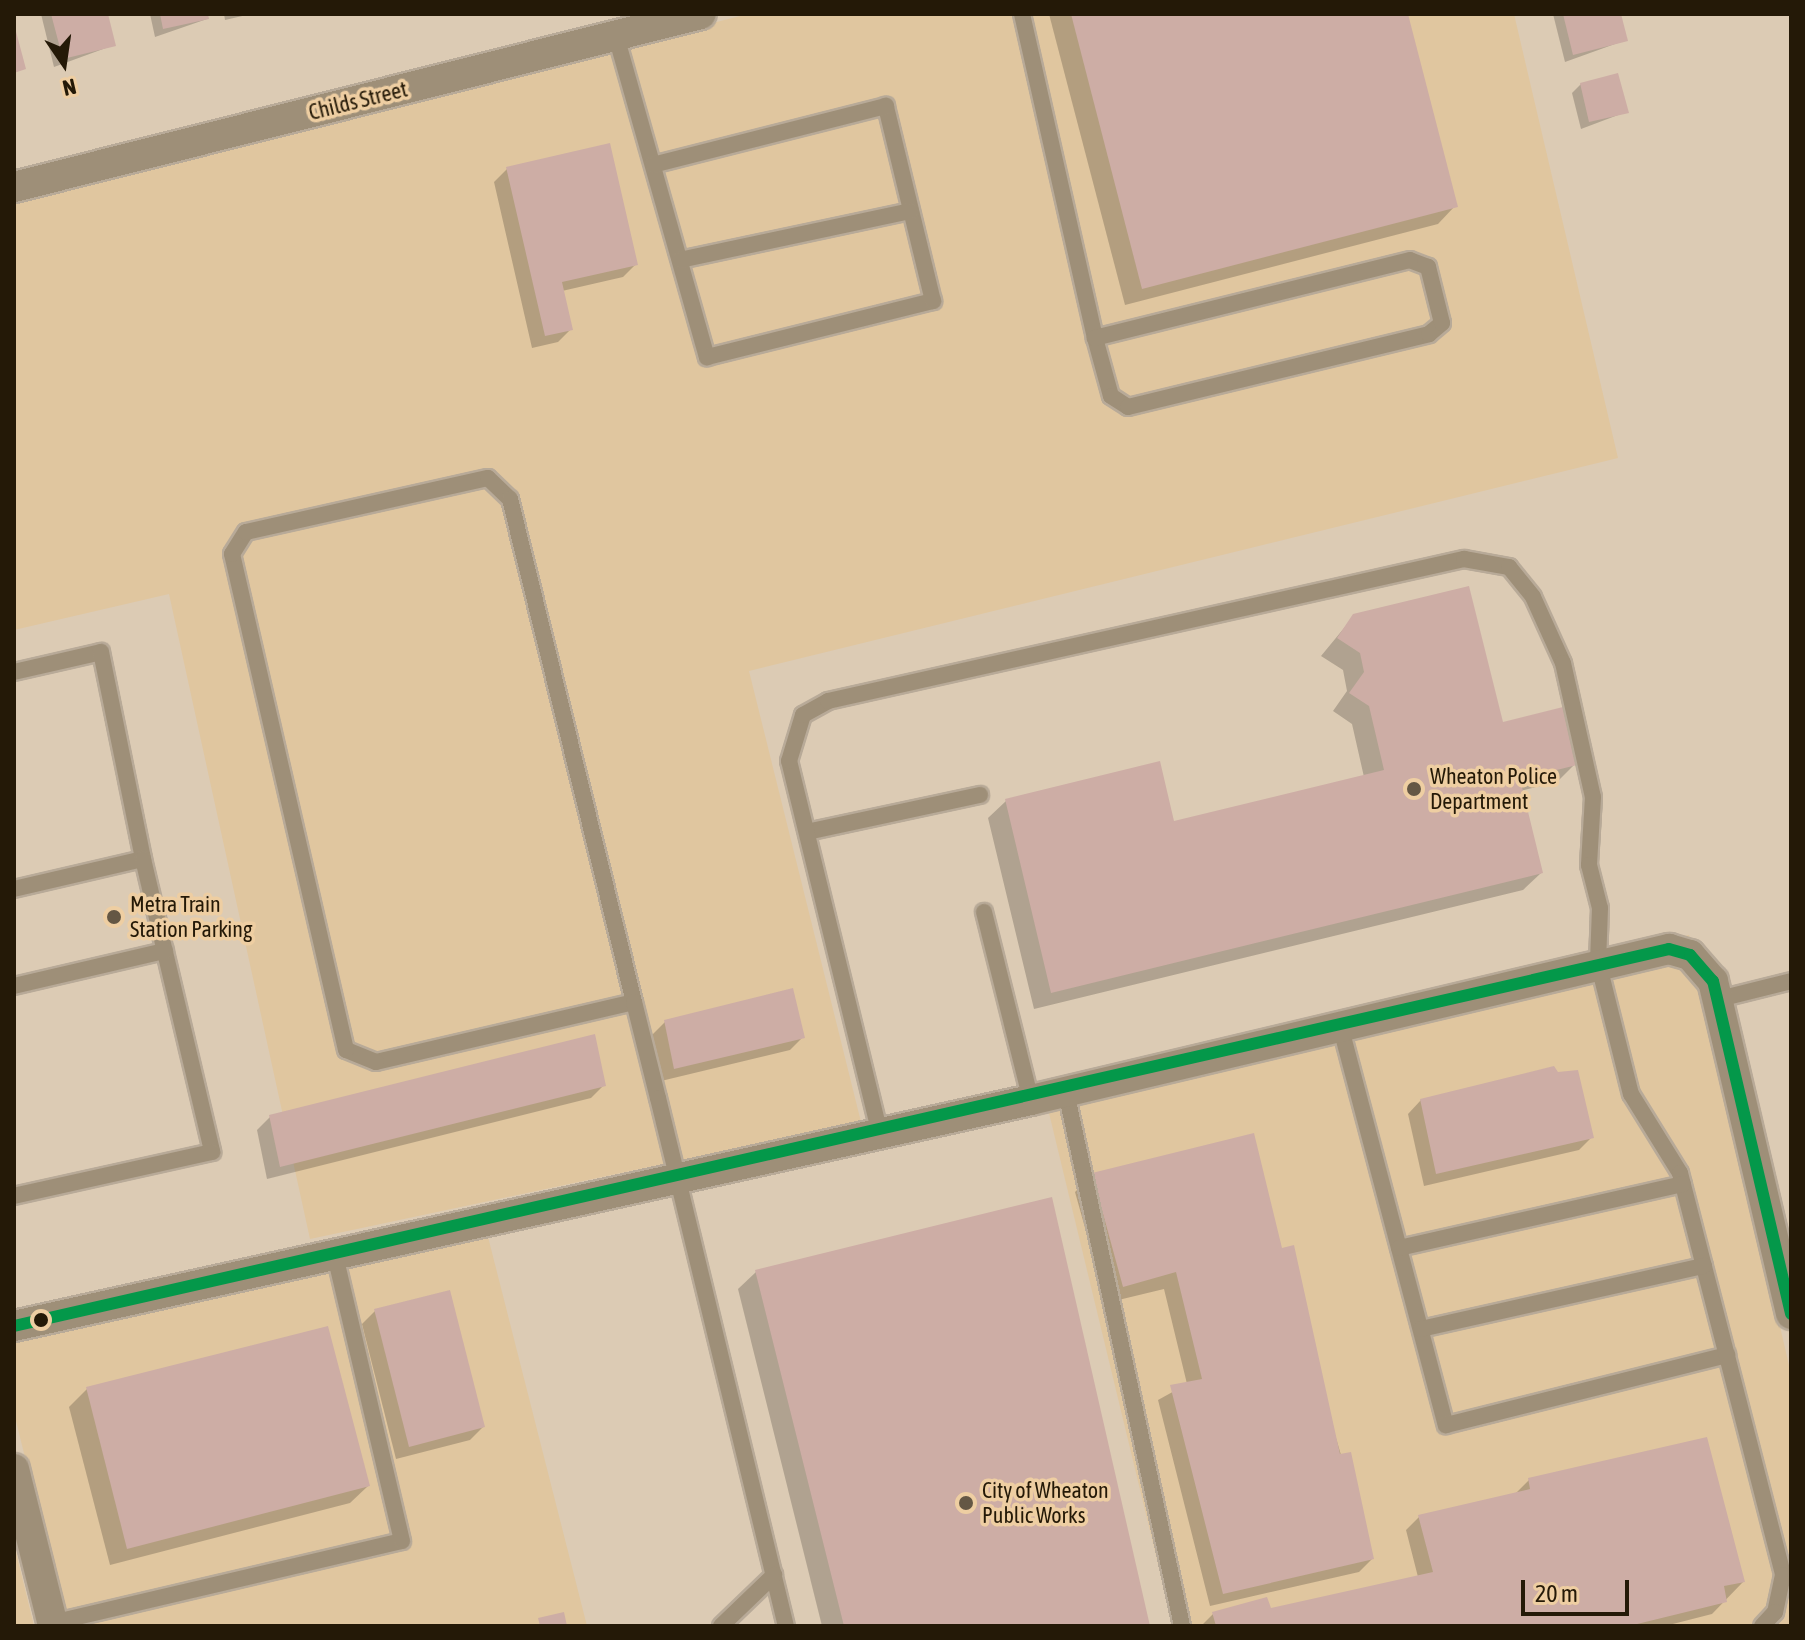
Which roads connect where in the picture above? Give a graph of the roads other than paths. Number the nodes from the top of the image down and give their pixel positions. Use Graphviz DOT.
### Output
graph roads {
  1 [pos="701,14"];
  2 [pos="1022,14"];
  3 [pos="616,36"];
  4 [pos="653,165"];
  5 [pos="14,187"];
  6 [pos="911,211"];
  7 [pos="680,260"];
  8 [pos="1095,338"];
  9 [pos="14,672"];
  10 [pos="980,795"];
  11 [pos="807,832"];
  12 [pos="143,859"];
  13 [pos="14,889"];
  14 [pos="984,912"];
  15 [pos="165,951"];
  16 [pos="1598,962"];
  17 [pos="1791,981"];
  18 [pos="14,986"];
  19 [pos="1719,999"];
  20 [pos="634,1002"];
  21 [pos="1340,1025"];
  22 [pos="1066,1092"];
  23 [pos="1031,1100"];
  24 [pos="880,1134"];
  25 [pos="678,1180"];
  26 [pos="1683,1184"];
  27 [pos="14,1196"];
  28 [pos="1399,1248"];
  29 [pos="336,1259"];
  30 [pos="1704,1266"];
  31 [pos="1791,1314"];
  32 [pos="14,1326"];
  33 [pos="1421,1329"];
  34 [pos="1727,1355"];
  35 [pos="14,1469"];
  36 [pos="774,1575"];
  37 [pos="53,1624"];
  38 [pos="721,1626"];
  39 [pos="786,1626"];
  40 [pos="1182,1626"];
  41 [pos="1762,1626"];
  1 -- 3 [label="street, Childs Street"];
  2 -- 8 [label="lane"];
  3 -- 4 [label="lane"];
  3 -- 5 [label="street, Childs Street"];
  4 -- 6 [label="lane"];
  4 -- 7 [label="lane"];
  6 -- 7 [label="lane"];
  6 -- 7 [label="lane"];
  8 -- 8 [label="lane"];
  9 -- 12 [label="lane"];
  10 -- 11 [label="lane"];
  11 -- 16 [label="lane"];
  11 -- 24 [label="lane"];
  12 -- 13 [label="lane"];
  12 -- 15 [label="lane"];
  14 -- 23 [label="lane"];
  15 -- 18 [label="lane"];
  15 -- 27 [label="lane"];
  16 -- 19 [label="street"];
  16 -- 21 [label="street"];
  16 -- 26 [label="lane"];
  17 -- 19 [label="lane"];
  19 -- 31 [label="street"];
  20 -- 20 [label="lane"];
  20 -- 25 [label="lane"];
  21 -- 22 [label="street"];
  21 -- 28 [label="lane"];
  22 -- 23 [label="street"];
  22 -- 40 [label="lane"];
  23 -- 24 [label="street"];
  24 -- 25 [label="street"];
  25 -- 29 [label="street"];
  25 -- 36 [label="lane"];
  26 -- 28 [label="lane"];
  26 -- 30 [label="lane"];
  28 -- 33 [label="lane"];
  29 -- 32 [label="street"];
  29 -- 37 [label="lane"];
  30 -- 33 [label="lane"];
  30 -- 34 [label="lane"];
  33 -- 34 [label="lane"];
  34 -- 41 [label="lane"];
  35 -- 37 [label="street"];
  36 -- 38 [label="lane"];
  36 -- 39 [label="lane"];
}
